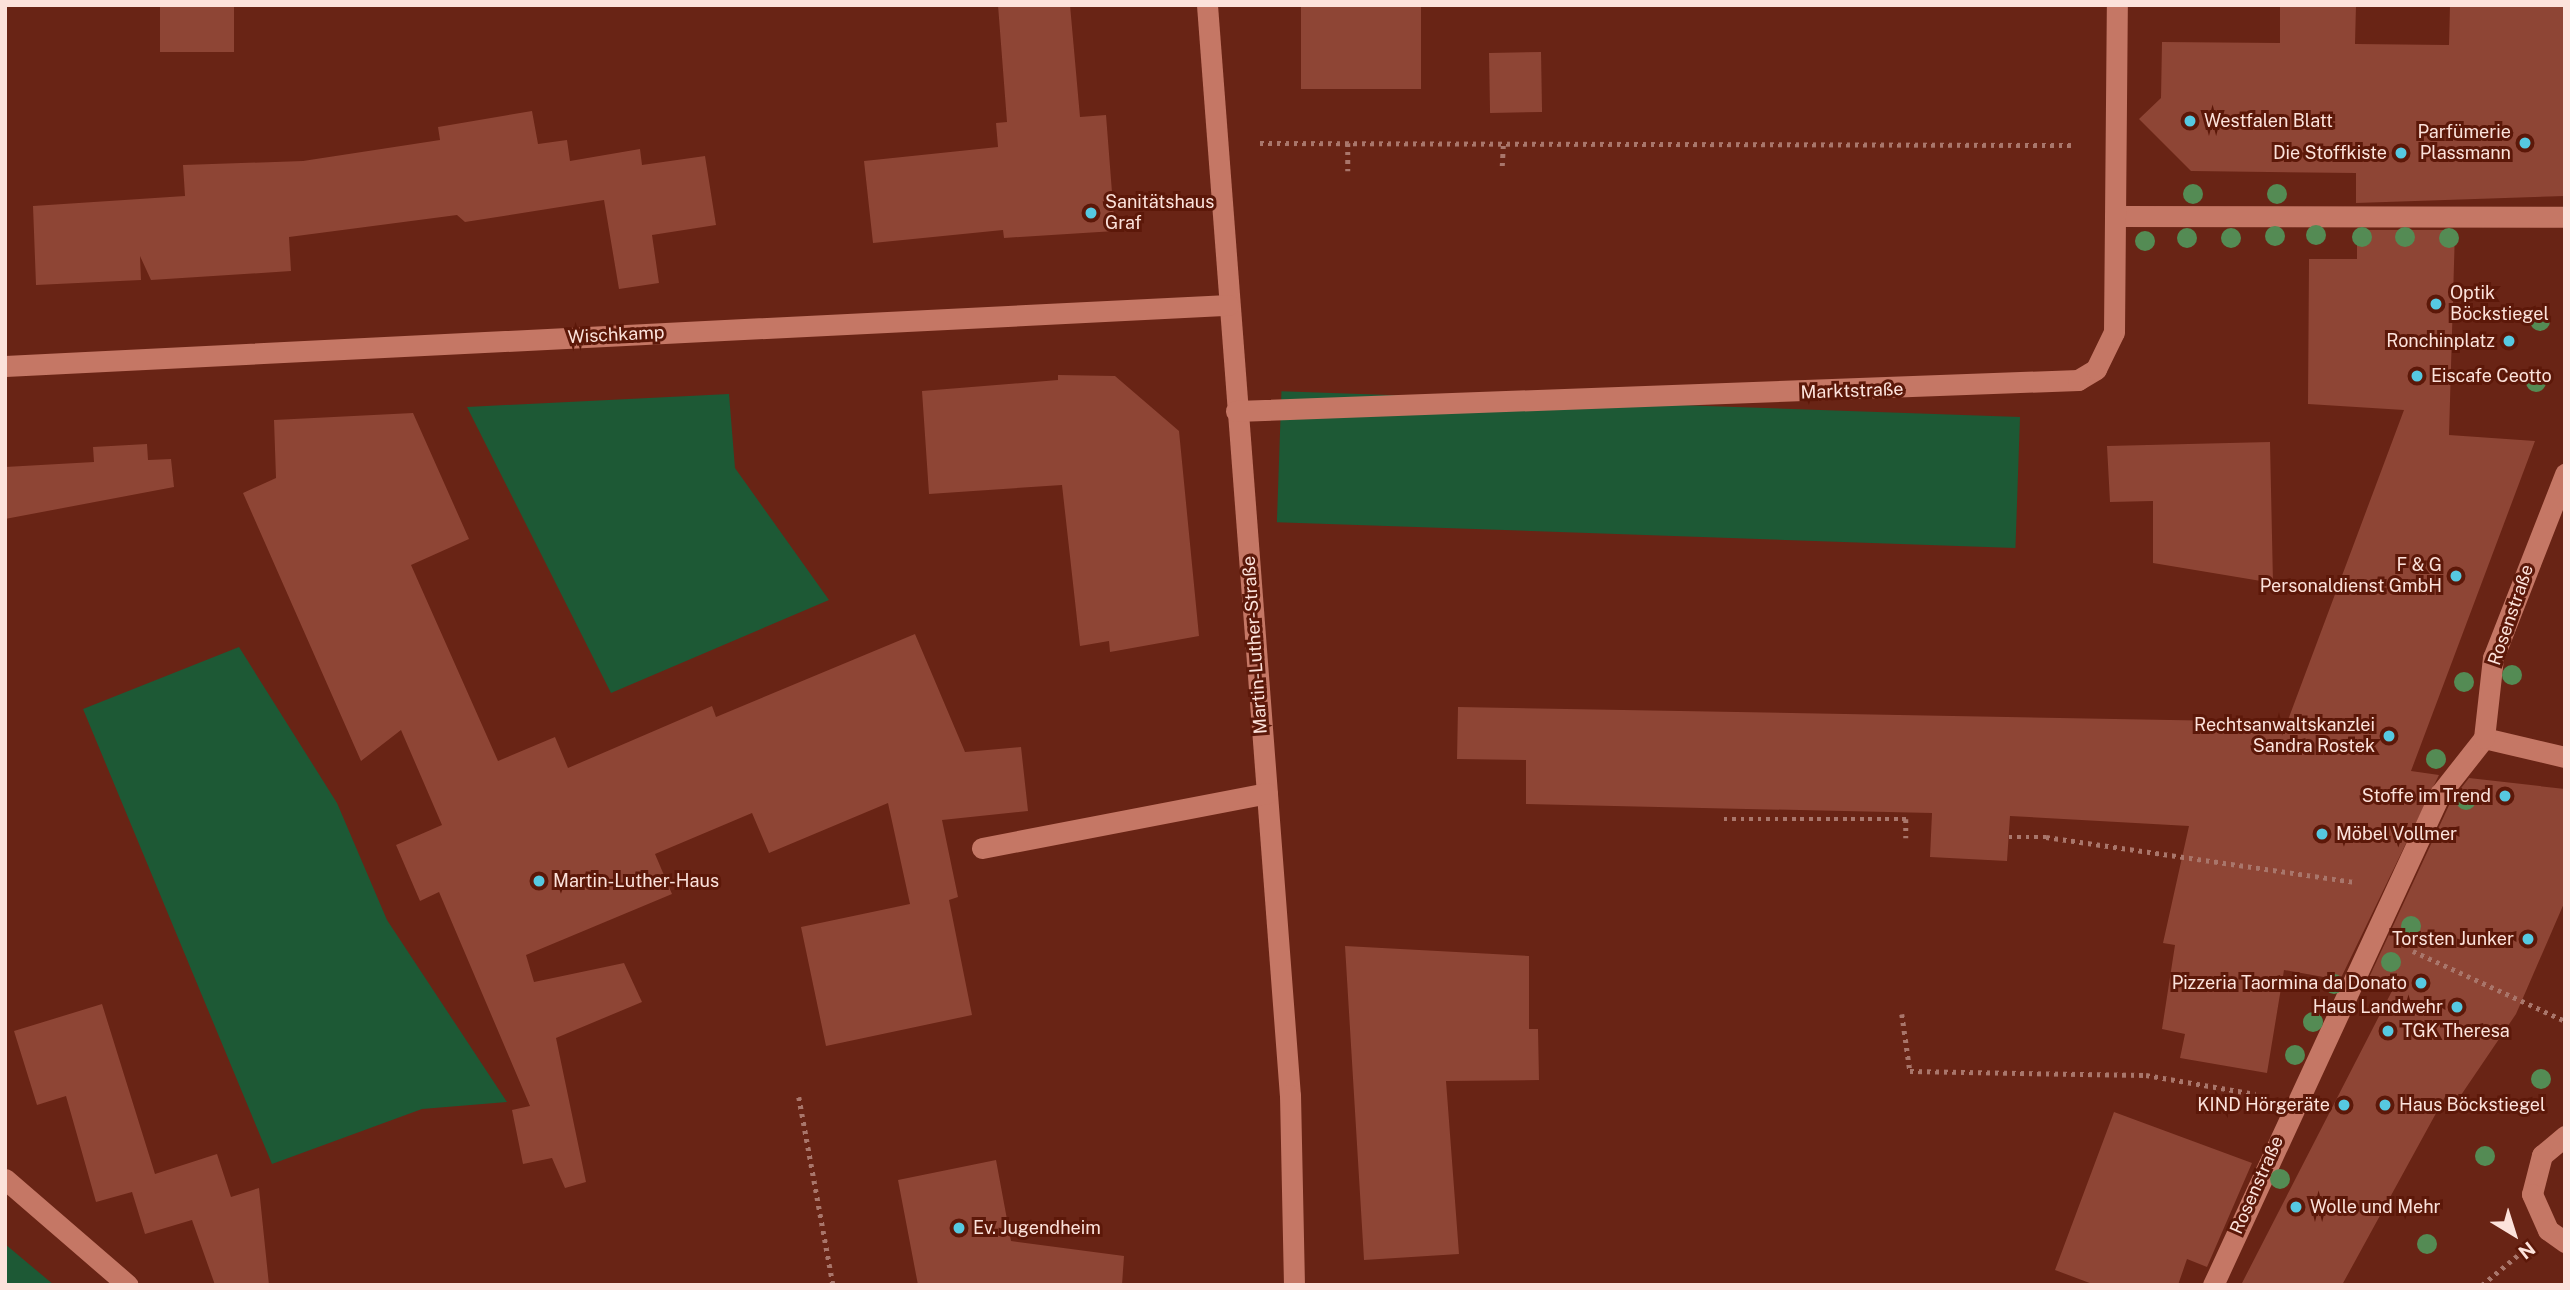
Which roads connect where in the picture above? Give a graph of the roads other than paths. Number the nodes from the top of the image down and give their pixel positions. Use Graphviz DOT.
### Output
graph roads {
  1 [pos="1207,5"];
  2 [pos="2117,5"];
  3 [pos="2115,216"];
  4 [pos="2565,218"];
  5 [pos="1228,305"];
  6 [pos="5,366"];
  7 [pos="1236,411"];
  8 [pos="2565,474"];
  9 [pos="2484,738"];
  10 [pos="2565,757"];
  11 [pos="1267,793"];
  12 [pos="982,848"];
  13 [pos="2565,1136"];
  14 [pos="5,1178"];
  15 [pos="2565,1242"];
  16 [pos="128,1285"];
  17 [pos="1294,1285"];
  18 [pos="2213,1285"];
  1 -- 5 [label="street, Martin-Luther-Straße"];
  2 -- 3 [label="street, Marktstraße"];
  3 -- 4 [label="street"];
  3 -- 7 [label="street, Marktstraße"];
  5 -- 6 [label="street, Wischkamp"];
  5 -- 7 [label="street, Martin-Luther-Straße"];
  7 -- 11 [label="street, Martin-Luther-Straße"];
  8 -- 9 [label="street, Rosenstraße"];
  9 -- 10 [label="street"];
  9 -- 18 [label="street, Rosenstraße"];
  11 -- 12 [label="street"];
  11 -- 17 [label="street, Martin-Luther-Straße"];
  13 -- 15 [label="street"];
  14 -- 16 [label="street"];
}
